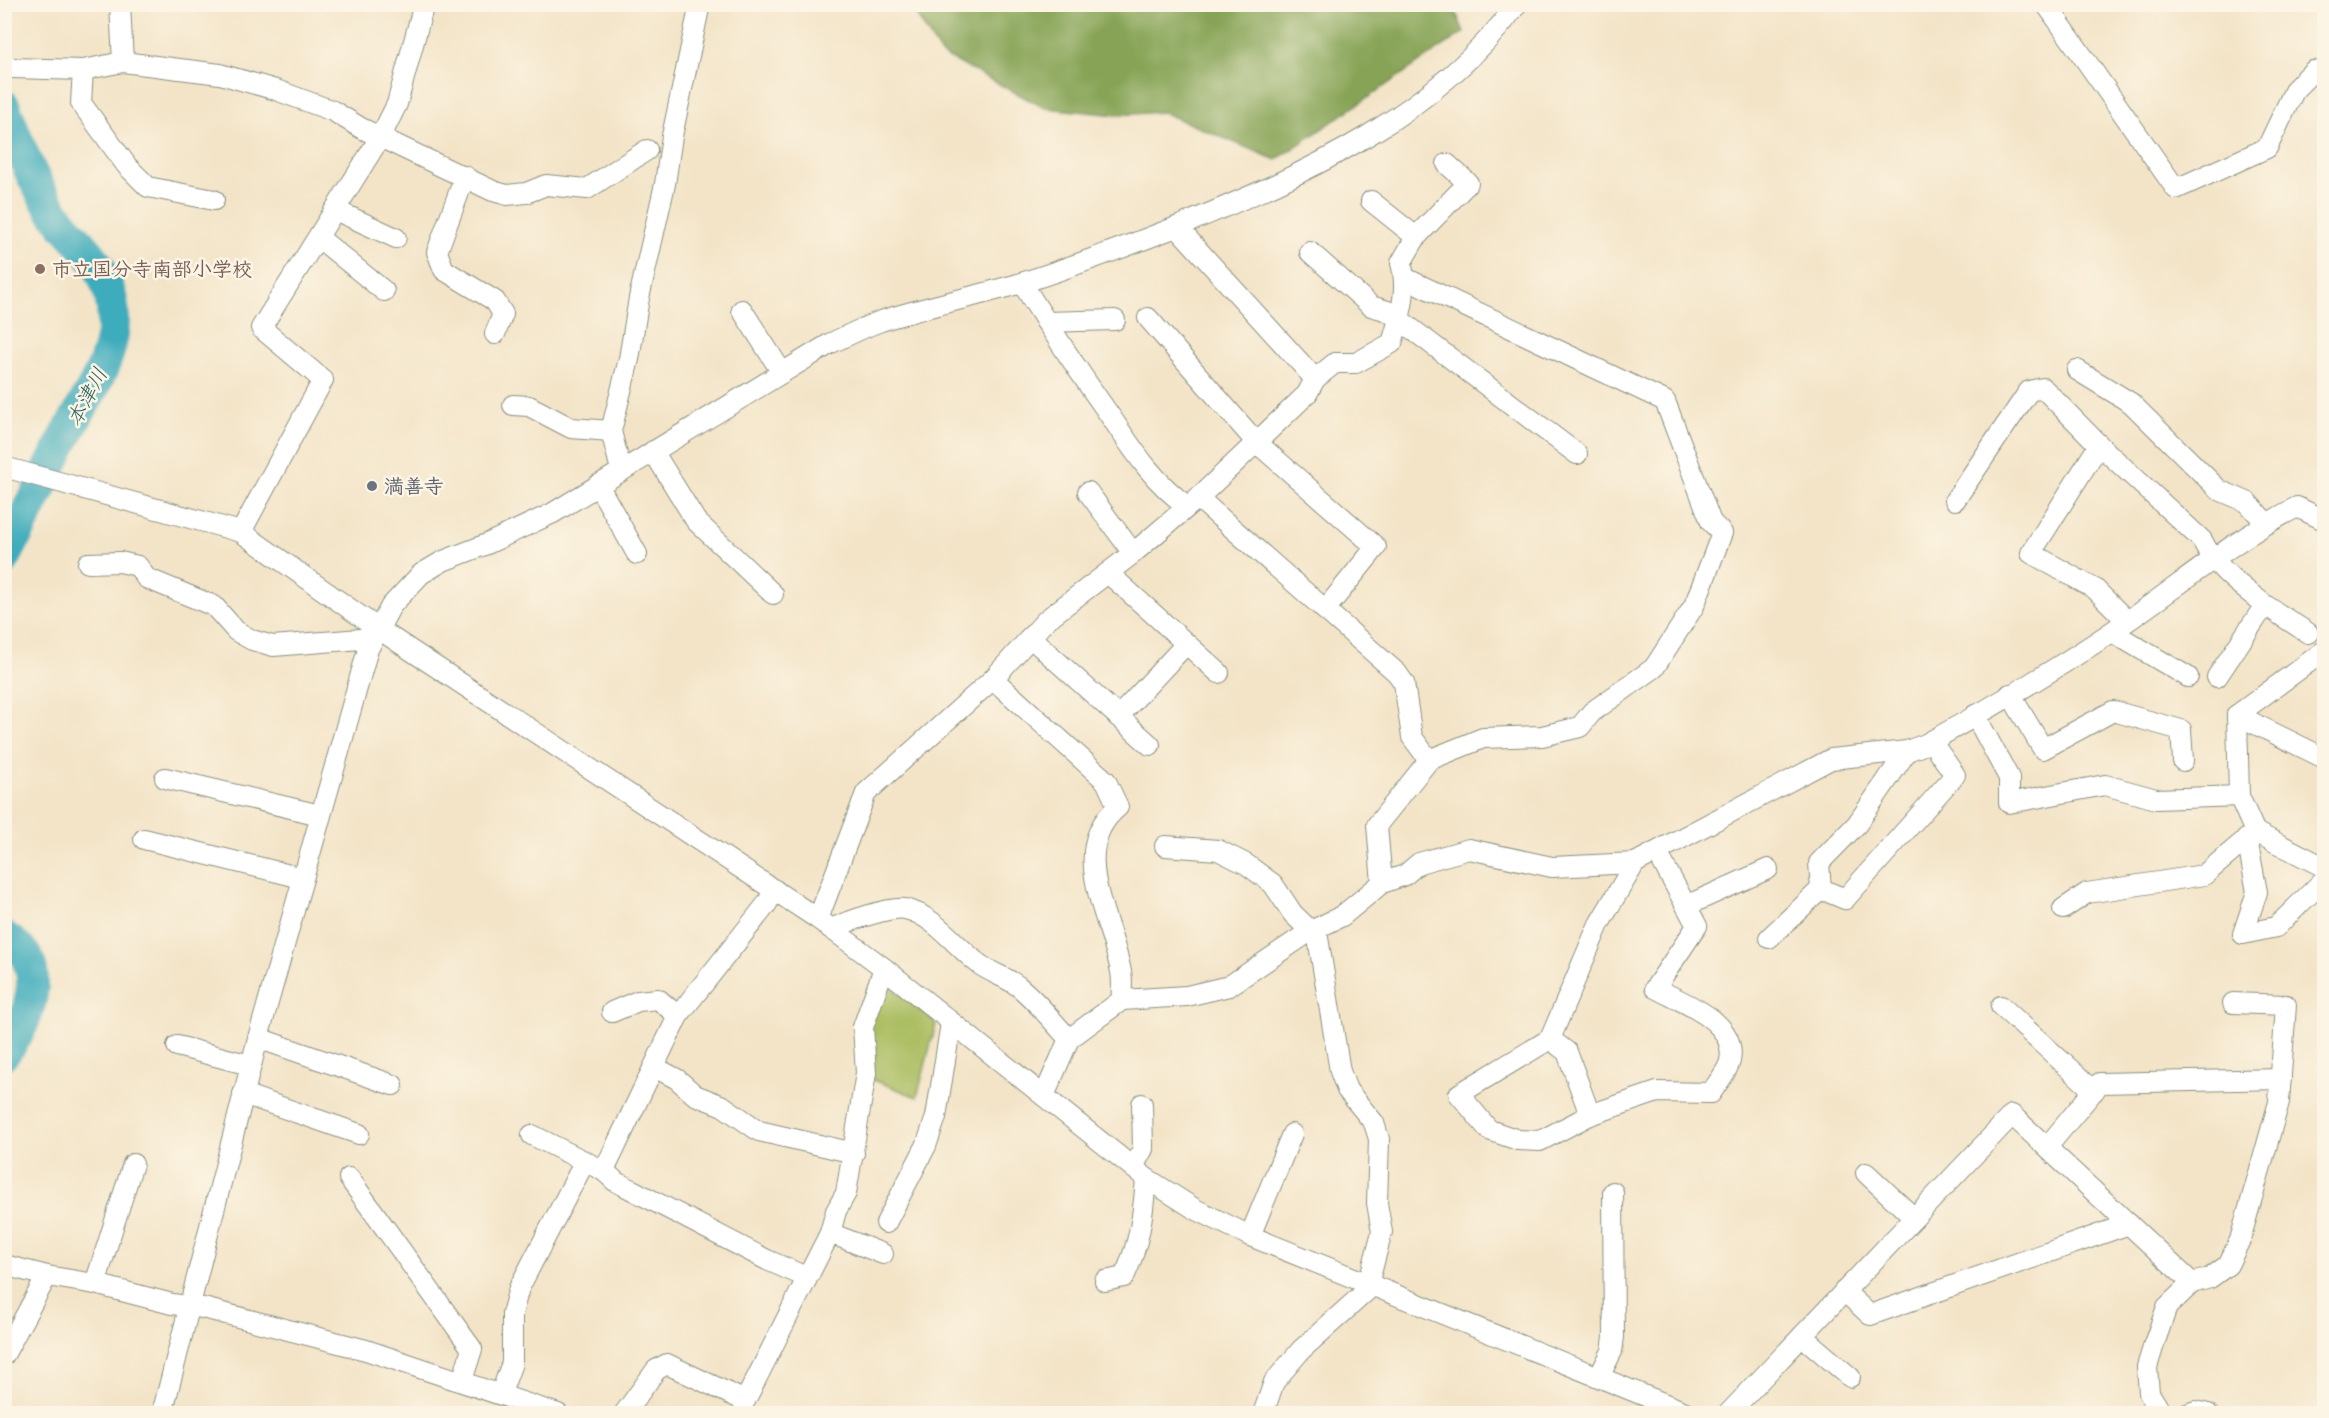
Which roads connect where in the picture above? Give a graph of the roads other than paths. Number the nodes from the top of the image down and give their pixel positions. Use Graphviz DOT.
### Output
graph roads {
  1 [pos="120,4"];
  2 [pos="424,4"];
  3 [pos="700,4"];
  4 [pos="1517,4"];
  5 [pos="2046,4"];
  6 [pos="123,63"];
  7 [pos="12,68"];
  8 [pos="83,70"];
  9 [pos="2325,73"];
  10 [pos="381,136"];
  11 [pos="647,150"];
  12 [pos="1447,164"];
  13 [pos="465,176"];
  14 [pos="214,200"];
  15 [pos="1371,201"];
  16 [pos="335,210"];
  17 [pos="1177,227"];
  18 [pos="1416,237"];
  19 [pos="319,238"];
  20 [pos="396,238"];
  21 [pos="1310,252"];
  22 [pos="1406,278"];
  23 [pos="1022,283"];
  24 [pos="384,291"];
  25 [pos="742,310"];
  26 [pos="1148,318"];
  27 [pos="1115,320"];
  28 [pos="1399,320"];
  29 [pos="1046,322"];
  30 [pos="495,334"];
  31 [pos="2076,370"];
  32 [pos="781,371"];
  33 [pos="1315,379"];
  34 [pos="513,405"];
  35 [pos="611,431"];
  36 [pos="1256,442"];
  37 [pos="2097,443"];
  38 [pos="653,451"];
  39 [pos="1577,454"];
  40 [pos="4,467"];
  41 [pos="621,470"];
  42 [pos="597,485"];
  43 [pos="1088,492"];
  44 [pos="1955,500"];
  45 [pos="1192,502"];
  46 [pos="2325,520"];
  47 [pos="2266,523"];
  48 [pos="240,531"];
  49 [pos="1133,553"];
  50 [pos="637,554"];
  51 [pos="2211,559"];
  52 [pos="88,563"];
  53 [pos="1108,573"];
  54 [pos="773,594"];
  55 [pos="2265,605"];
  56 [pos="1325,610"];
  57 [pos="2120,626"];
  58 [pos="375,633"];
  59 [pos="2308,633"];
  60 [pos="1030,637"];
  61 [pos="1186,644"];
  62 [pos="2323,654"];
  63 [pos="1219,673"];
  64 [pos="2188,677"];
  65 [pos="2217,677"];
  66 [pos="993,679"];
  67 [pos="2010,694"];
  68 [pos="1975,715"];
  69 [pos="2238,715"];
  70 [pos="1118,717"];
  71 [pos="1931,741"];
  72 [pos="1150,745"];
  73 [pos="1906,751"];
  74 [pos="2325,758"];
  75 [pos="1429,759"];
  76 [pos="2183,761"];
  77 [pos="165,778"];
  78 [pos="2239,796"];
  79 [pos="321,815"];
  80 [pos="2251,835"];
  81 [pos="144,839"];
  82 [pos="1166,846"];
  83 [pos="1657,852"];
  84 [pos="1635,863"];
  85 [pos="2325,867"];
  86 [pos="1768,869"];
  87 [pos="302,878"];
  88 [pos="2325,880"];
  89 [pos="1382,883"];
  90 [pos="1821,889"];
  91 [pos="775,890"];
  92 [pos="1688,905"];
  93 [pos="2063,909"];
  94 [pos="825,924"];
  95 [pos="1309,932"];
  96 [pos="1769,938"];
  97 [pos="884,968"];
  98 [pos="1122,1000"];
  99 [pos="2233,1003"];
  100 [pos="2001,1006"];
  101 [pos="612,1012"];
  102 [pos="678,1016"];
  103 [pos="951,1023"];
  104 [pos="258,1038"];
  105 [pos="1069,1039"];
  106 [pos="1550,1039"];
  107 [pos="177,1046"];
  108 [pos="250,1065"];
  109 [pos="654,1067"];
  110 [pos="2281,1078"];
  111 [pos="393,1085"];
  112 [pos="2094,1091"];
  113 [pos="243,1094"];
  114 [pos="1044,1096"];
  115 [pos="1142,1104"];
  116 [pos="1590,1115"];
  117 [pos="359,1134"];
  118 [pos="1292,1134"];
  119 [pos="532,1135"];
  120 [pos="2047,1147"];
  121 [pos="854,1153"];
  122 [pos="585,1161"];
  123 [pos="133,1164"];
  124 [pos="604,1171"];
  125 [pos="1139,1173"];
  126 [pos="1866,1173"];
  127 [pos="349,1178"];
  128 [pos="1613,1192"];
  129 [pos="1914,1218"];
  130 [pos="886,1223"];
  131 [pos="2129,1224"];
  132 [pos="830,1233"];
  133 [pos="1250,1236"];
  134 [pos="883,1254"];
  135 [pos="4,1265"];
  136 [pos="47,1276"];
  137 [pos="806,1277"];
  138 [pos="1105,1281"];
  139 [pos="2192,1283"];
  140 [pos="95,1284"];
  141 [pos="1372,1286"];
  142 [pos="1845,1291"];
  143 [pos="189,1306"];
  144 [pos="1802,1336"];
  145 [pos="4,1355"];
  146 [pos="1599,1377"];
  147 [pos="1850,1377"];
  148 [pos="462,1381"];
  149 [pos="501,1393"];
  150 [pos="538,1410"];
  151 [pos="162,1413"];
  152 [pos="558,1413"];
  153 [pos="624,1413"];
  154 [pos="1263,1413"];
  155 [pos="1690,1413"];
  156 [pos="1728,1413"];
  157 [pos="2162,1413"];
  158 [pos="2187,1413"];
  159 [pos="2208,1413"];
  1 -- 6 [label="street"];
  2 -- 10 [label="street"];
  3 -- 35 [label="street"];
  4 -- 17 [label="street"];
  5 -- 9 [label="street"];
  6 -- 8 [label="street"];
  6 -- 10 [label="street"];
  7 -- 8 [label="street"];
  8 -- 14 [label="street"];
  10 -- 13 [label="street"];
  10 -- 16 [label="street"];
  11 -- 13 [label="street"];
  12 -- 18 [label="street"];
  13 -- 30 [label="street"];
  15 -- 18 [label="street"];
  16 -- 19 [label="street"];
  16 -- 20 [label="street"];
  17 -- 23 [label="street"];
  17 -- 33 [label="street"];
  18 -- 22 [label="street"];
  19 -- 24 [label="street"];
  19 -- 48 [label="street"];
  21 -- 28 [label="street"];
  22 -- 28 [label="street"];
  22 -- 75 [label="street"];
  23 -- 29 [label="street"];
  23 -- 32 [label="street"];
  25 -- 32 [label="street"];
  26 -- 36 [label="street"];
  27 -- 29 [label="street"];
  28 -- 33 [label="street"];
  28 -- 39 [label="street"];
  29 -- 45 [label="street"];
  31 -- 47 [label="street"];
  32 -- 38 [label="street"];
  33 -- 36 [label="street"];
  34 -- 35 [label="street"];
  35 -- 41 [label="street"];
  36 -- 45 [label="street"];
  36 -- 56 [label="street"];
  37 -- 44 [label="street"];
  37 -- 51 [label="street"];
  37 -- 57 [label="street"];
  38 -- 41 [label="street"];
  38 -- 54 [label="street"];
  40 -- 48 [label="street"];
  41 -- 42 [label="street"];
  42 -- 50 [label="street"];
  42 -- 58 [label="street"];
  43 -- 49 [label="street"];
  45 -- 49 [label="street"];
  45 -- 56 [label="street"];
  46 -- 47 [label="street"];
  47 -- 51 [label="street"];
  48 -- 58 [label="street"];
  49 -- 53 [label="street"];
  51 -- 55 [label="street"];
  51 -- 57 [label="street"];
  52 -- 58 [label="street"];
  53 -- 60 [label="street"];
  53 -- 61 [label="street"];
  55 -- 59 [label="street"];
  55 -- 65 [label="street"];
  56 -- 75 [label="street"];
  57 -- 64 [label="street"];
  57 -- 67 [label="street"];
  58 -- 79 [label="street"];
  58 -- 91 [label="street"];
  60 -- 66 [label="street"];
  60 -- 70 [label="street"];
  61 -- 63 [label="street"];
  61 -- 70 [label="street"];
  62 -- 69 [label="street"];
  66 -- 94 [label="street"];
  66 -- 98 [label="street"];
  67 -- 68 [label="street"];
  67 -- 76 [label="street"];
  68 -- 71 [label="street"];
  68 -- 78 [label="street"];
  69 -- 74 [label="street"];
  69 -- 78 [label="street"];
  70 -- 72 [label="street"];
  71 -- 73 [label="street"];
  71 -- 90 [label="street"];
  73 -- 83 [label="street"];
  73 -- 90 [label="street"];
  75 -- 89 [label="street"];
  77 -- 79 [label="street"];
  78 -- 80 [label="street"];
  79 -- 87 [label="street"];
  80 -- 85 [label="street"];
  80 -- 88 [label="street"];
  80 -- 93 [label="street"];
  81 -- 87 [label="street"];
  82 -- 95 [label="street"];
  83 -- 84 [label="street"];
  83 -- 92 [label="street"];
  84 -- 89 [label="street"];
  84 -- 106 [label="street"];
  86 -- 92 [label="street"];
  87 -- 104 [label="street"];
  89 -- 95 [label="street"];
  90 -- 96 [label="street"];
  91 -- 94 [label="street"];
  91 -- 102 [label="street"];
  92 -- 116 [label="street"];
  94 -- 97 [label="street"];
  94 -- 105 [label="street"];
  95 -- 98 [label="street"];
  95 -- 141 [label="street"];
  97 -- 103 [label="street"];
  97 -- 121 [label="street"];
  98 -- 105 [label="street"];
  99 -- 110 [label="street"];
  100 -- 112 [label="street"];
  101 -- 102 [label="street"];
  102 -- 109 [label="street"];
  103 -- 114 [label="street"];
  103 -- 130 [label="street"];
  104 -- 108 [label="street"];
  104 -- 111 [label="street"];
  105 -- 114 [label="street"];
  106 -- 116 [label="street"];
  106 -- 116 [label="street"];
  107 -- 108 [label="street"];
  108 -- 113 [label="street"];
  109 -- 121 [label="street"];
  109 -- 124 [label="street"];
  110 -- 112 [label="street"];
  110 -- 139 [label="street"];
  112 -- 120 [label="street"];
  113 -- 117 [label="street"];
  113 -- 143 [label="street"];
  114 -- 125 [label="street"];
  115 -- 125 [label="street"];
  118 -- 133 [label="street"];
  119 -- 122 [label="street"];
  120 -- 129 [label="street"];
  120 -- 131 [label="street"];
  121 -- 132 [label="street"];
  122 -- 124 [label="street"];
  122 -- 149 [label="street"];
  123 -- 140 [label="street"];
  124 -- 137 [label="street"];
  125 -- 133 [label="street"];
  125 -- 138 [label="street"];
  126 -- 129 [label="street"];
  127 -- 148 [label="street"];
  128 -- 146 [label="street"];
  129 -- 142 [label="street"];
  131 -- 139 [label="street"];
  131 -- 142 [label="street"];
  132 -- 134 [label="street"];
  132 -- 137 [label="street"];
  133 -- 141 [label="street"];
  135 -- 136 [label="street"];
  136 -- 140 [label="street"];
  136 -- 145 [label="street"];
  137 -- 153 [label="street"];
  139 -- 157 [label="street"];
  140 -- 143 [label="street"];
  141 -- 146 [label="street"];
  141 -- 154 [label="street"];
  142 -- 144 [label="street"];
  143 -- 148 [label="street"];
  143 -- 151 [label="street"];
  144 -- 147 [label="street"];
  144 -- 156 [label="street"];
  146 -- 155 [label="street"];
  148 -- 149 [label="street"];
  149 -- 150 [label="street"];
  150 -- 152 [label="street"];
  158 -- 159 [label="street"];
}
